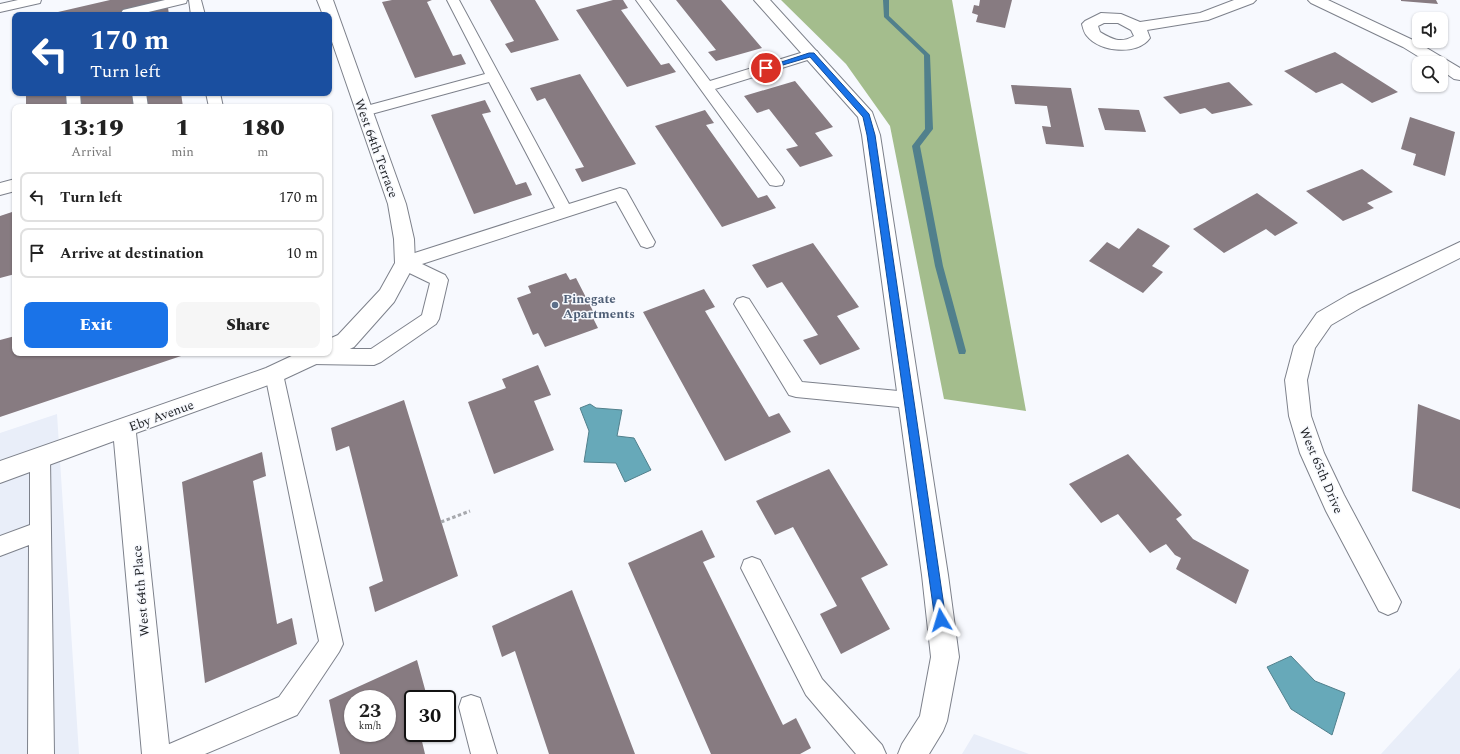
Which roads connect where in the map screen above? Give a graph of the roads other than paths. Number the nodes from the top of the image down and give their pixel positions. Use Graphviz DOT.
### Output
graph roads {
  1 [pos="35,0"];
  2 [pos="181,0"];
  3 [pos="195,0"];
  4 [pos="326,0"];
  5 [pos="453,0"];
  6 [pos="642,0"];
  7 [pos="762,0"];
  8 [pos="1248,0"];
  9 [pos="1316,0"];
  10 [pos="0,8"];
  11 [pos="133,12"];
  12 [pos="197,12"];
  13 [pos="330,12"];
  14 [pos="332,18"];
  15 [pos="1138,27"];
  16 [pos="812,54"];
  17 [pos="1429,56"];
  18 [pos="1448,67"];
  19 [pos="1460,75"];
  20 [pos="494,76"];
  21 [pos="706,86"];
  22 [pos="364,112"];
  23 [pos="776,181"];
  24 [pos="12,186"];
  25 [pos="0,189"];
  26 [pos="565,211"];
  27 [pos="647,242"];
  28 [pos="1460,249"];
  29 [pos="405,263"];
  30 [pos="743,304"];
  31 [pos="332,347"];
  32 [pos="332,354"];
  33 [pos="313,356"];
  34 [pos="274,374"];
  35 [pos="910,400"];
  36 [pos="124,428"];
  37 [pos="40,458"];
  38 [pos="0,472"];
  39 [pos="40,531"];
  40 [pos="0,546"];
  41 [pos="752,568"];
  42 [pos="1388,602"];
  43 [pos="471,707"];
  44 [pos="41,754"];
  45 [pos="156,754"];
  46 [pos="176,754"];
  47 [pos="484,754"];
  48 [pos="873,754"];
  49 [pos="912,754"];
  1 -- 10 [label="lane"];
  2 -- 11 [label="lane"];
  3 -- 12 [label="lane"];
  4 -- 13 [label="street, West 64th Terrace"];
  5 -- 20 [label="lane"];
  6 -- 21 [label="lane"];
  7 -- 16 [label="street"];
  8 -- 15 [label="street"];
  9 -- 17 [label="street"];
  14 -- 22 [label="street, West 64th Terrace"];
  16 -- 21 [label="lane"];
  16 -- 35 [label="street"];
  18 -- 19 [label="street"];
  20 -- 22 [label="lane"];
  20 -- 26 [label="lane"];
  21 -- 23 [label="lane"];
  22 -- 29 [label="street, West 64th Terrace"];
  24 -- 25 [label="lane"];
  26 -- 27 [label="lane"];
  26 -- 29 [label="lane"];
  28 -- 42 [label="street, West 65th Drive"];
  29 -- 31 [label="street, Eby Avenue"];
  29 -- 32 [label="lane"];
  30 -- 35 [label="lane"];
  33 -- 34 [label="street, Eby Avenue"];
  34 -- 36 [label="street, Eby Avenue"];
  34 -- 46 [label="lane"];
  35 -- 49 [label="street"];
  36 -- 37 [label="street, Eby Avenue"];
  36 -- 45 [label="street, West 64th Place"];
  37 -- 38 [label="street, Eby Avenue"];
  37 -- 39 [label="lane"];
  39 -- 40 [label="lane"];
  39 -- 44 [label="lane"];
  41 -- 48 [label="lane"];
  43 -- 47 [label="lane"];
}
